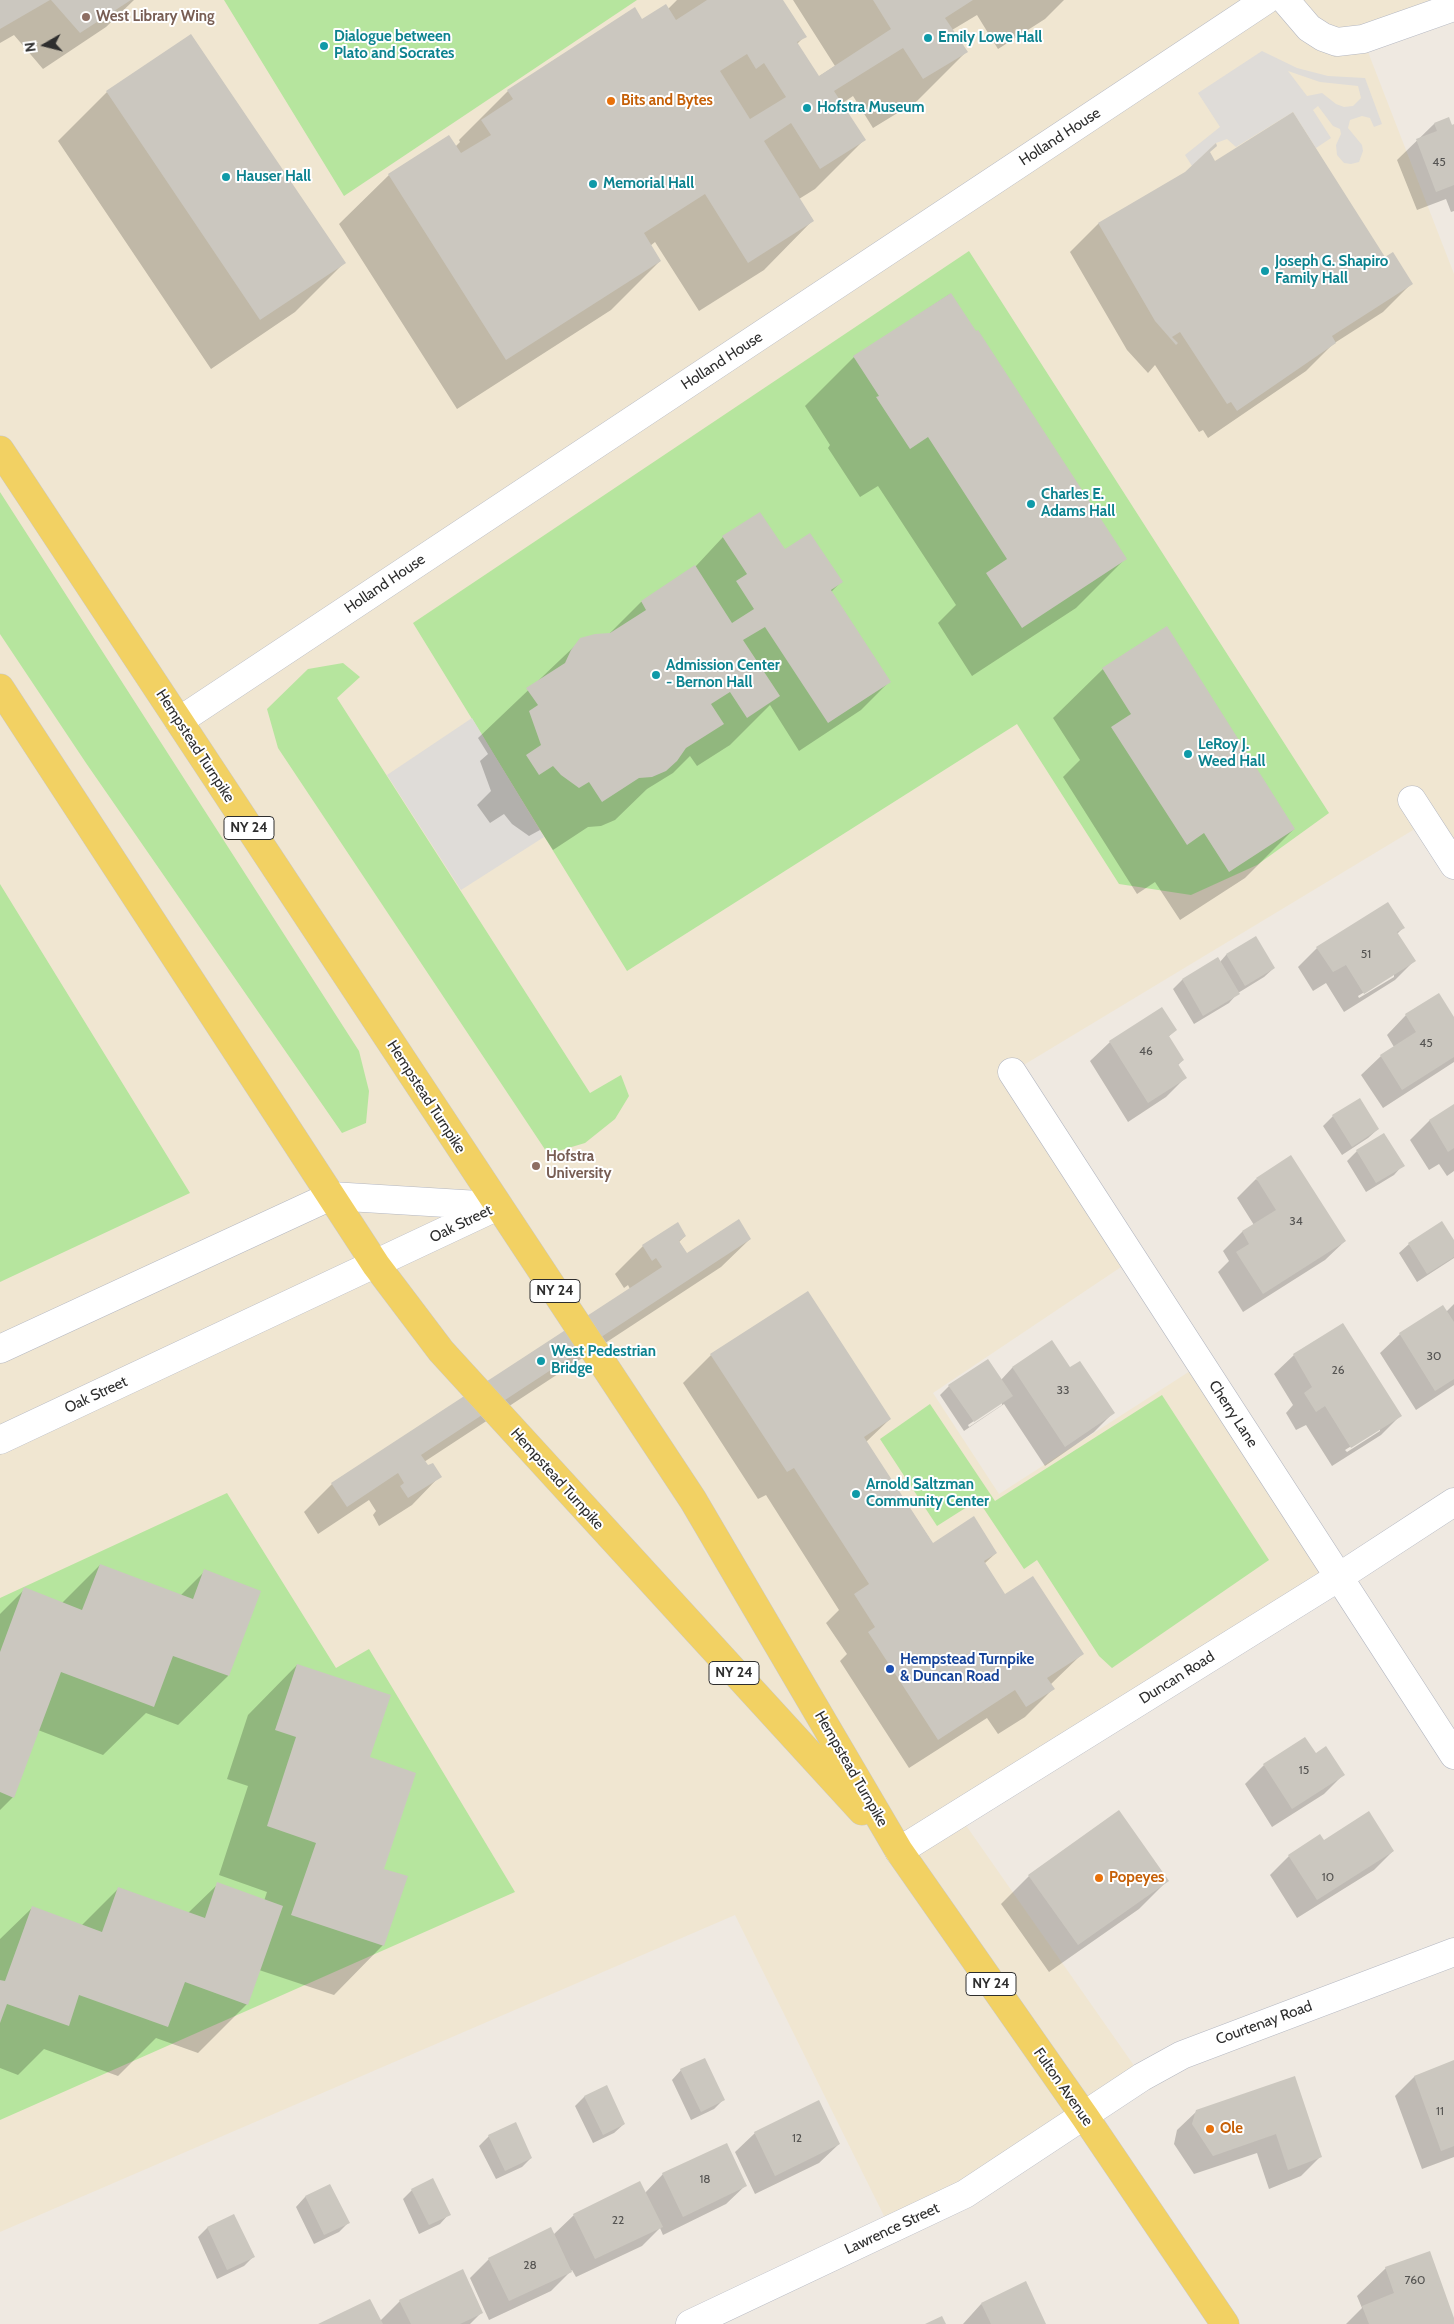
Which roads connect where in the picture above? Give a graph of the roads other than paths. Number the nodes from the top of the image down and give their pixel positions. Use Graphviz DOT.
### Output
graph roads {
  1 [pos="1266,0"];
  2 [pos="1285,0"];
  3 [pos="1454,7"];
  4 [pos="0,450"];
  5 [pos="0,688"];
  6 [pos="179,721"];
  7 [pos="1412,800"];
  8 [pos="1454,864"];
  9 [pos="1012,1072"];
  10 [pos="331,1196"];
  11 [pos="498,1206"];
  12 [pos="376,1265"];
  13 [pos="0,1349"];
  14 [pos="0,1440"];
  15 [pos="1454,1502"];
  16 [pos="1338,1577"];
  17 [pos="1454,1755"];
  18 [pos="898,1851"];
  19 [pos="1454,1952"];
  20 [pos="1084,2117"];
  21 [pos="690,2324"];
  22 [pos="1225,2324"];
  1 -- 6 [label="street, Holland House"];
  2 -- 3 [label="street"];
  4 -- 6 [label="main road, Hempstead Turnpike / NY 24"];
  5 -- 10 [label="main road, Hempstead Turnpike / NY 24"];
  6 -- 11 [label="main road, Hempstead Turnpike / NY 24"];
  7 -- 8 [label="street"];
  9 -- 16 [label="street, Cherry Lane"];
  10 -- 11 [label="street, Oak Street"];
  10 -- 12 [label="main road, Hempstead Turnpike / NY 24"];
  10 -- 13 [label="street, Oak Street"];
  11 -- 12 [label="street, Oak Street"];
  11 -- 18 [label="main road, Hempstead Turnpike / NY 24"];
  12 -- 14 [label="street, Oak Street"];
  12 -- 18 [label="main road, Hempstead Turnpike / NY 24"];
  15 -- 16 [label="street, Duncan Road"];
  16 -- 17 [label="street, Cherry Lane"];
  16 -- 18 [label="street, Duncan Road"];
  18 -- 20 [label="main road, Fulton Avenue / NY 24"];
  19 -- 20 [label="street, Courtenay Road"];
  20 -- 21 [label="street, Lawrence Street"];
  20 -- 22 [label="main road, Fulton Avenue / NY 24"];
}
